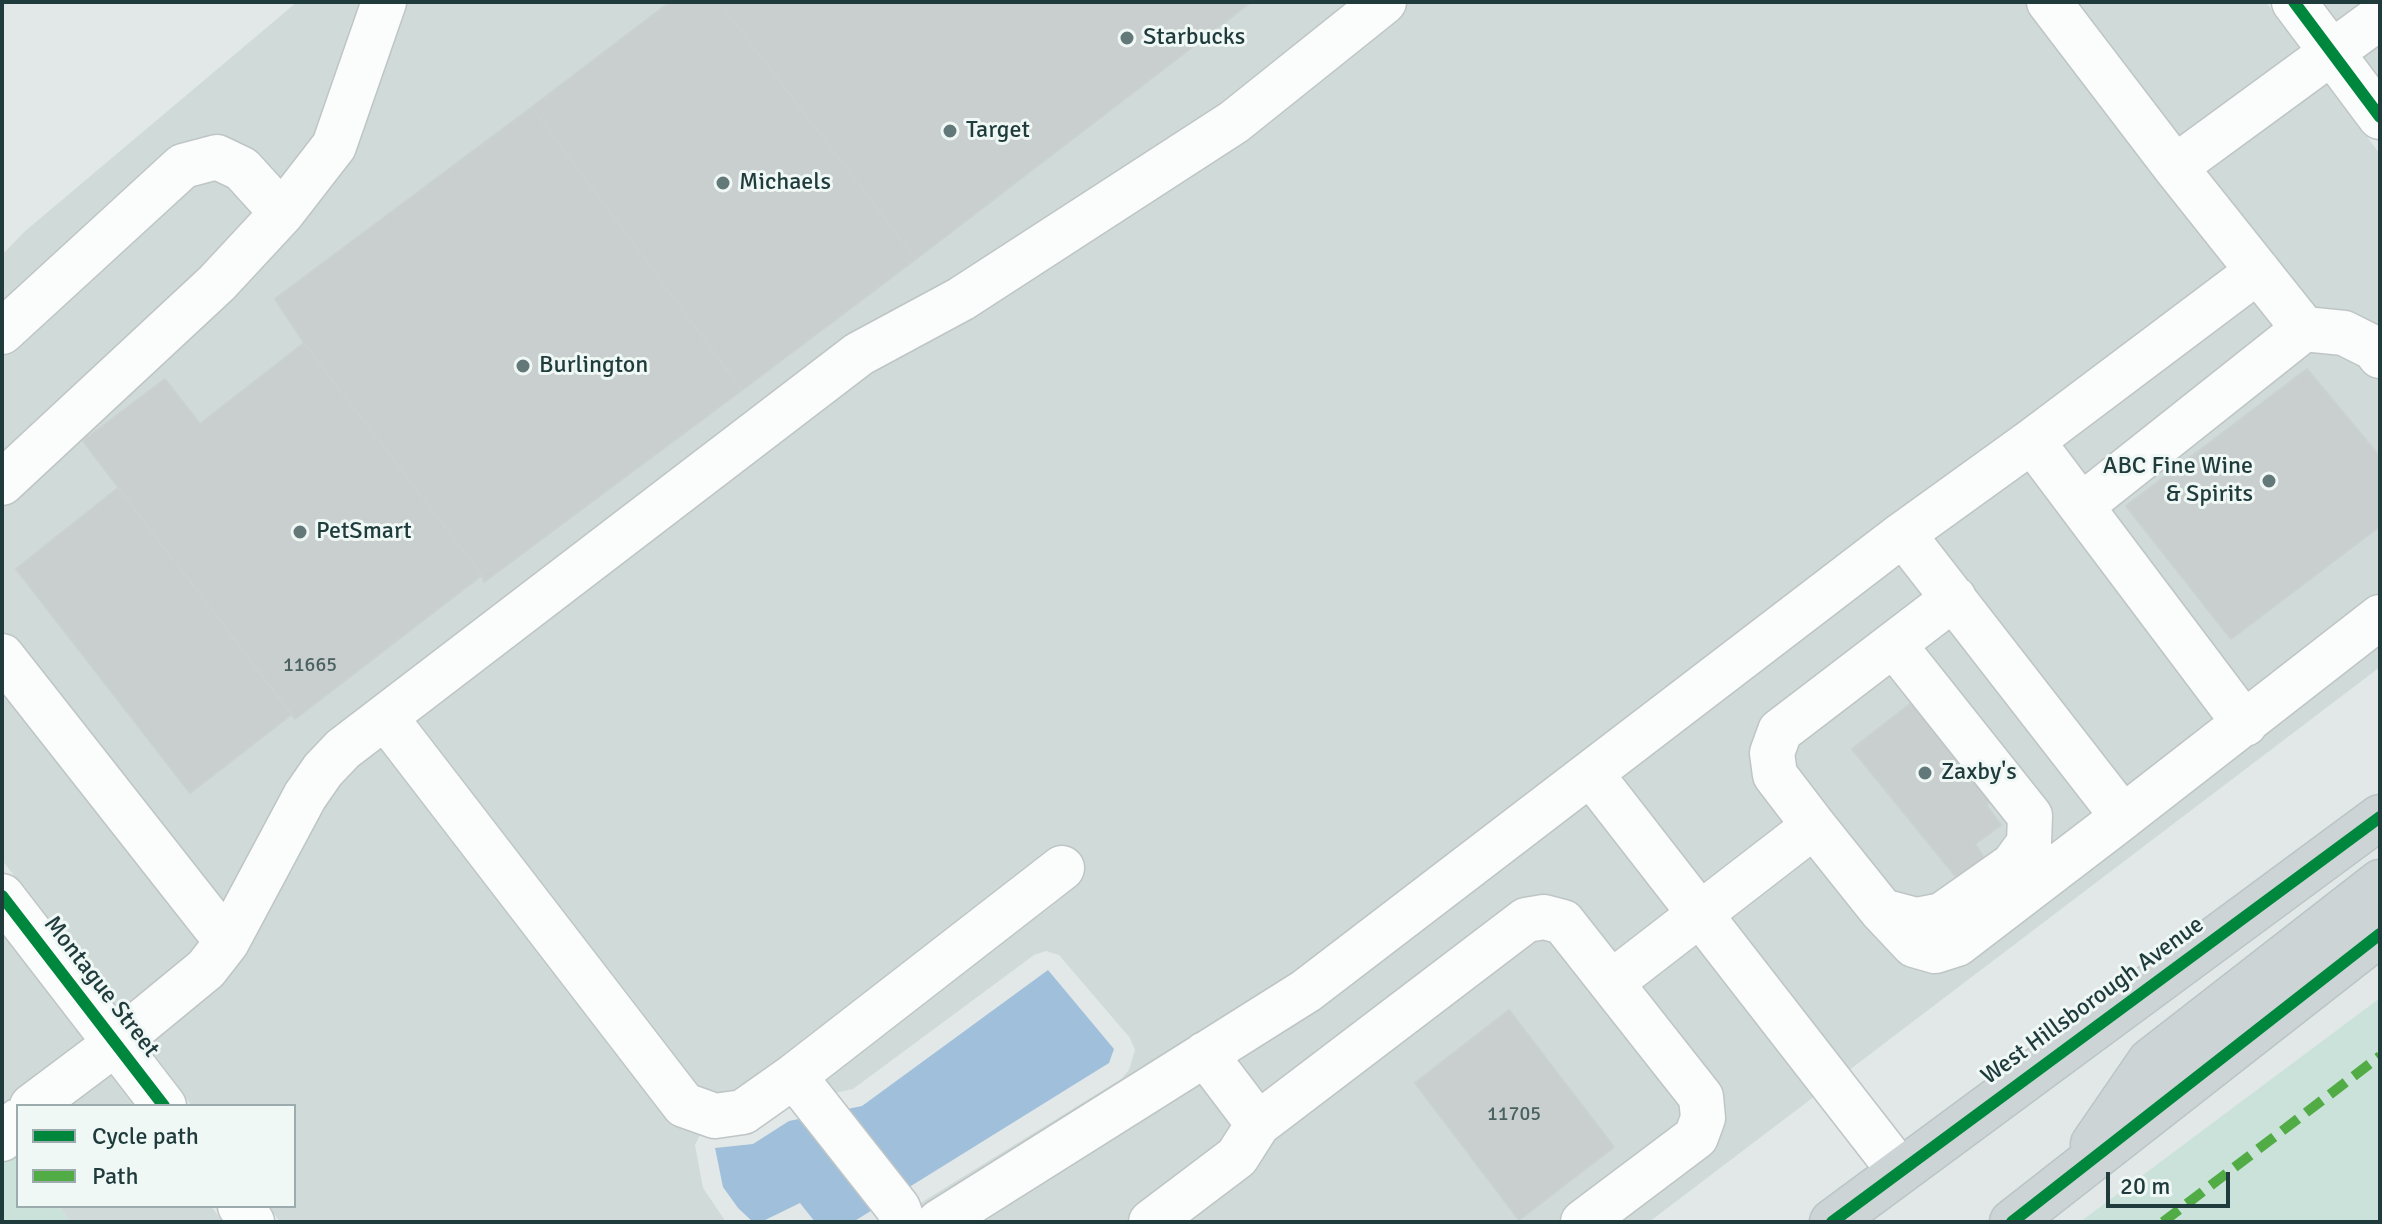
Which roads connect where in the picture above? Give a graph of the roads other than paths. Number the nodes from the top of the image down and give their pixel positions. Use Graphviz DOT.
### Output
graph roads {
  1 [pos="384,2"];
  2 [pos="1384,2"];
  3 [pos="2049,2"];
  4 [pos="2294,2"];
  5 [pos="2380,17"];
  6 [pos="2332,52"];
  7 [pos="2380,117"];
  8 [pos="2175,167"];
  9 [pos="282,213"];
  10 [pos="2258,271"];
  11 [pos="2304,329"];
  12 [pos="2,332"];
  13 [pos="2380,356"];
  14 [pos="2032,441"];
  15 [pos="2,483"];
  16 [pos="2081,506"];
  17 [pos="1903,534"];
  18 [pos="1954,598"];
  19 [pos="2380,617"];
  20 [pos="1894,645"];
  21 [pos="2,656"];
  22 [pos="385,717"];
  23 [pos="2245,724"];
  24 [pos="1591,774"];
  25 [pos="2123,817"];
  26 [pos="2380,817"];
  27 [pos="1814,826"];
  28 [pos="1062,868"];
  29 [pos="2380,882"];
  30 [pos="2,896"];
  31 [pos="1882,911"];
  32 [pos="1700,914"];
  33 [pos="2380,934"];
  34 [pos="227,942"];
  35 [pos="1612,982"];
  36 [pos="116,1043"];
  37 [pos="1205,1054"];
  38 [pos="803,1088"];
  39 [pos="35,1104"];
  40 [pos="162,1104"];
  41 [pos="16,1123"];
  42 [pos="1258,1124"];
  43 [pos="2,1139"];
  44 [pos="1899,1170"];
  45 [pos="2069,1179"];
  46 [pos="901,1215"];
  47 [pos="939,1222"];
  48 [pos="1151,1222"];
  49 [pos="1583,1222"];
  50 [pos="1832,1222"];
  51 [pos="2012,1222"];
  1 -- 9 [label="street"];
  2 -- 22 [label="street"];
  3 -- 8 [label="street"];
  4 -- 6 [label="street"];
  5 -- 6 [label="street"];
  6 -- 7 [label="street"];
  6 -- 8 [label="street"];
  8 -- 10 [label="street"];
  9 -- 12 [label="street"];
  9 -- 15 [label="street"];
  10 -- 11 [label="street"];
  10 -- 14 [label="street"];
  11 -- 13 [label="street"];
  11 -- 16 [label="street"];
  14 -- 16 [label="street"];
  14 -- 17 [label="street"];
  16 -- 23 [label="street"];
  17 -- 18 [label="street"];
  17 -- 24 [label="street"];
  18 -- 20 [label="street"];
  18 -- 25 [label="street"];
  19 -- 23 [label="street"];
  20 -- 27 [label="street"];
  20 -- 31 [label="street"];
  21 -- 34 [label="street"];
  22 -- 34 [label="street"];
  22 -- 38 [label="street"];
  23 -- 25 [label="street"];
  24 -- 32 [label="street"];
  24 -- 37 [label="street"];
  25 -- 31 [label="street"];
  26 -- 44 [label="main road, West Hillsborough Avenue"];
  27 -- 31 [label="street"];
  27 -- 32 [label="street"];
  28 -- 38 [label="street"];
  29 -- 45 [label="main road"];
  30 -- 36 [label="street, Montague Street"];
  32 -- 35 [label="street"];
  32 -- 44 [label="street"];
  33 -- 45 [label="main road"];
  34 -- 36 [label="street"];
  35 -- 42 [label="street"];
  35 -- 49 [label="street"];
  36 -- 39 [label="street"];
  36 -- 40 [label="street, Montague Street"];
  37 -- 42 [label="street"];
  37 -- 47 [label="street"];
  38 -- 46 [label="street"];
  41 -- 43 [label="street"];
  42 -- 48 [label="street"];
  44 -- 50 [label="main road, West Hillsborough Avenue"];
  45 -- 51 [label="main road"];
}
